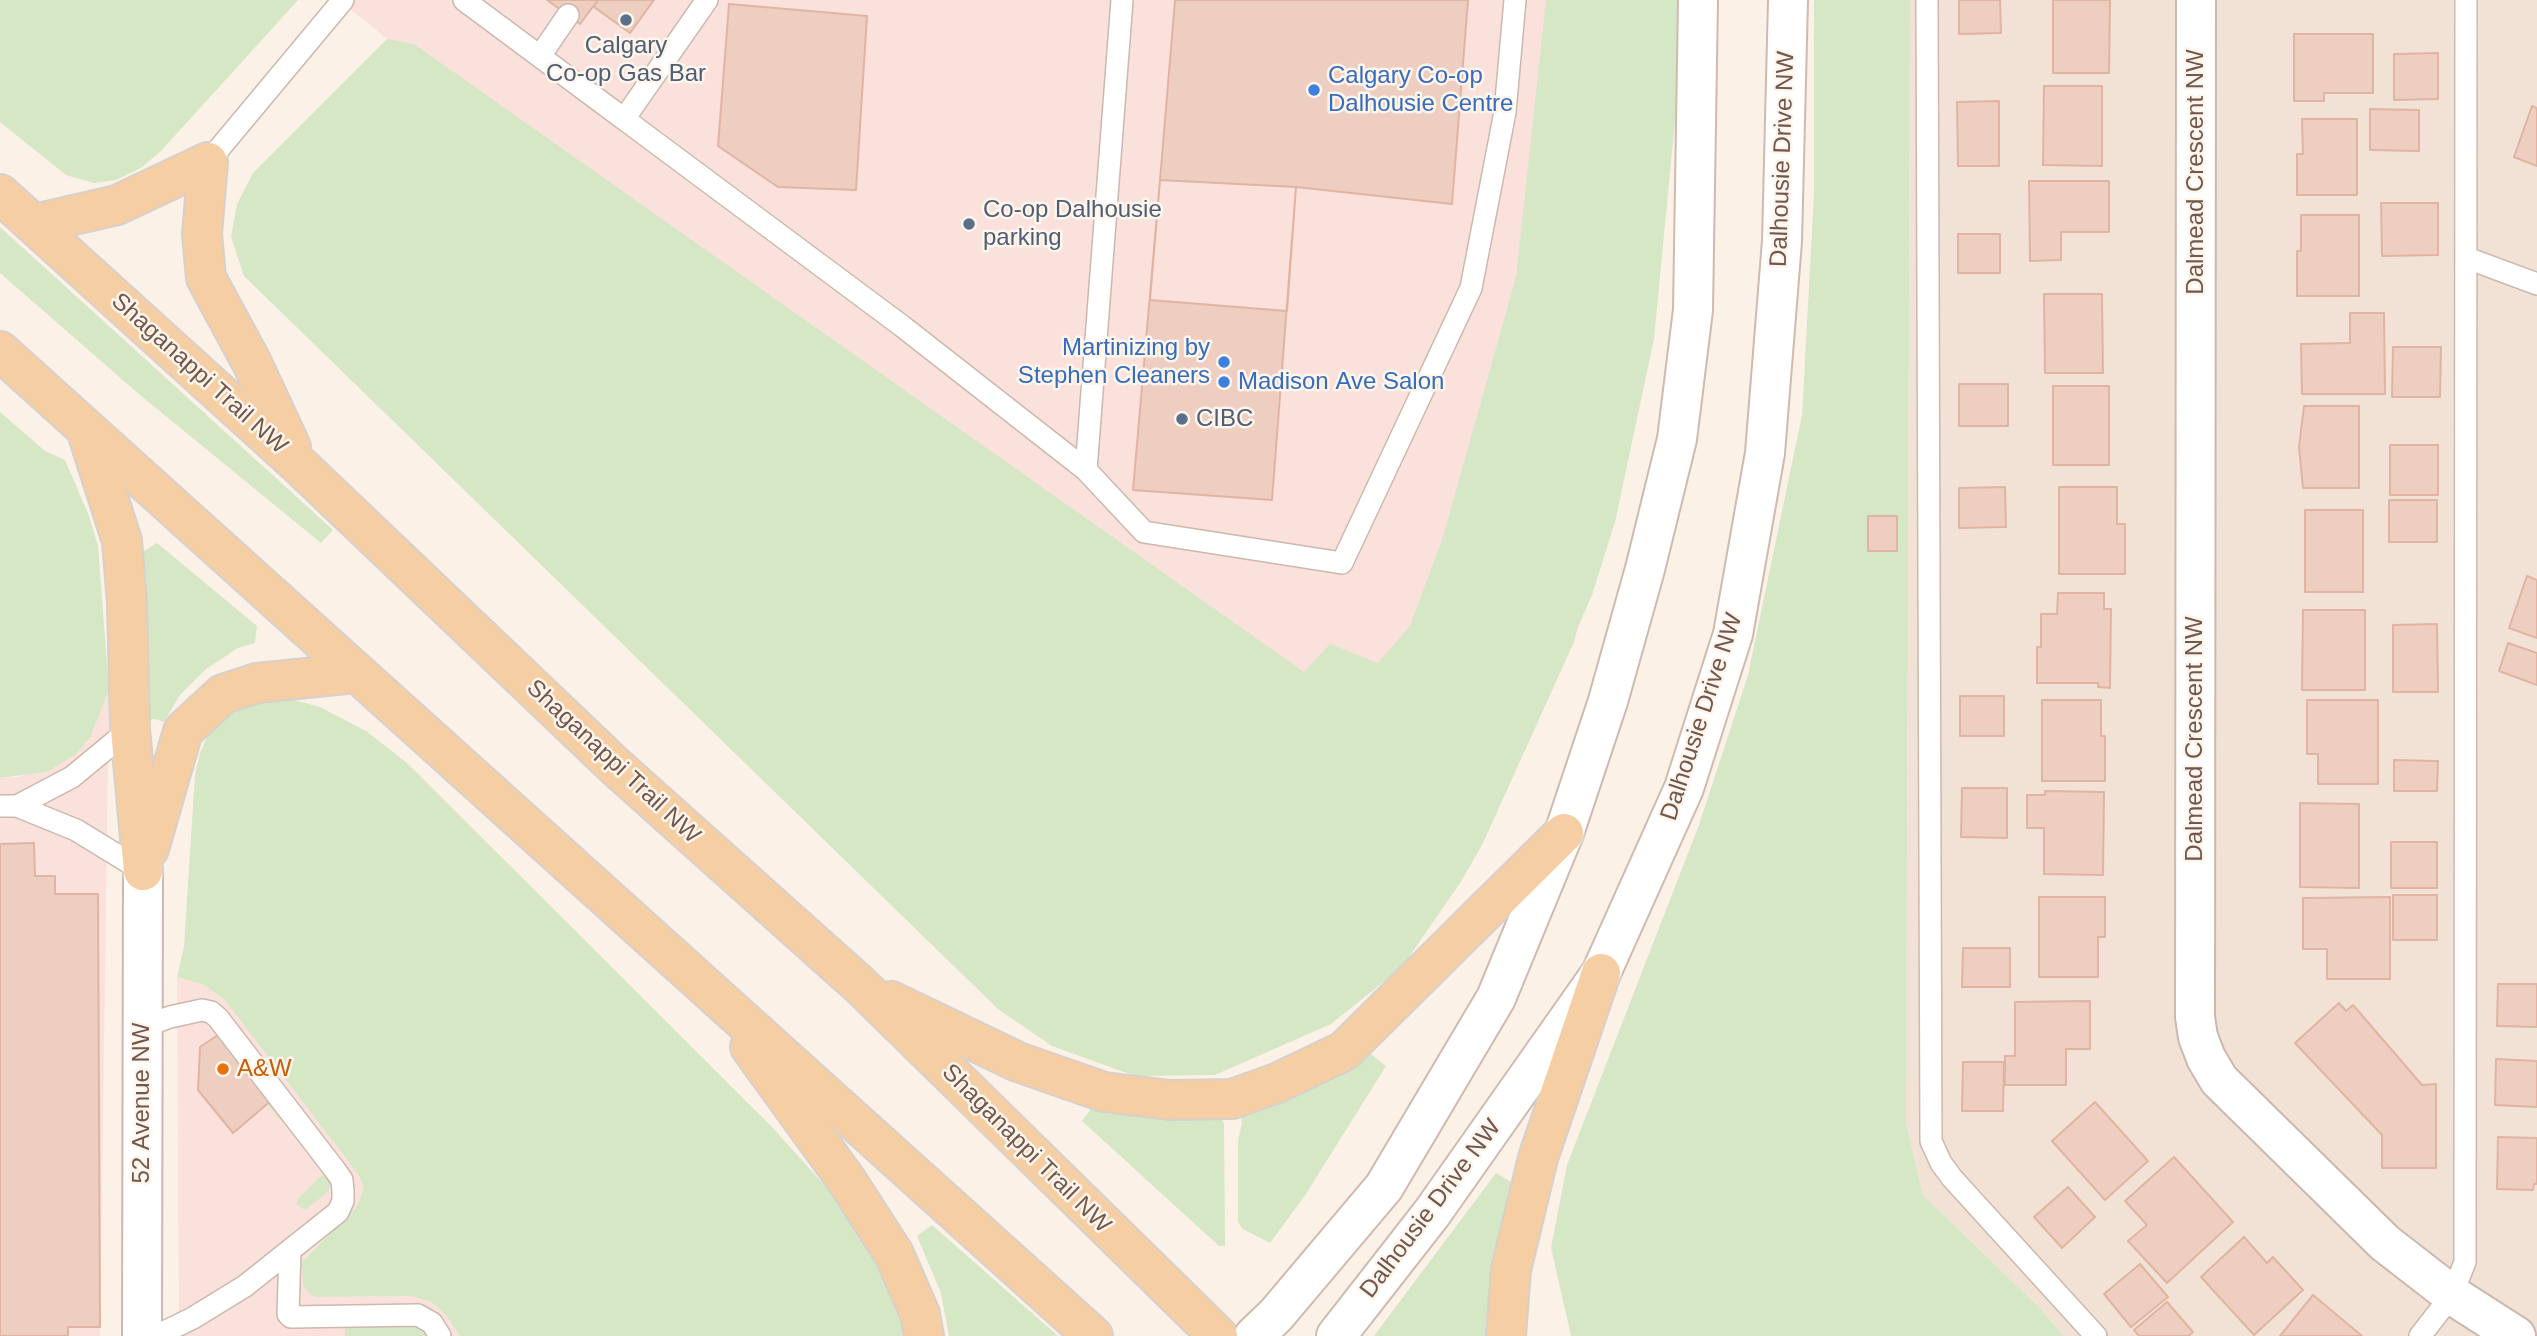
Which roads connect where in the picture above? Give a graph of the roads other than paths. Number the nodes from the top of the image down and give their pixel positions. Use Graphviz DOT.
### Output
graph roads {
  1 [pos="343,0"];
  2 [pos="464,0"];
  3 [pos="708,0"];
  4 [pos="1122,0"];
  5 [pos="1515,0"];
  6 [pos="1698,0"];
  7 [pos="1788,0"];
  8 [pos="1927,0"];
  9 [pos="2196,0"];
  10 [pos="2466,0"];
  11 [pos="492,8"];
  12 [pos="568,15"];
  13 [pos="540,56"];
  14 [pos="624,119"];
  15 [pos="208,162"];
  16 [pos="0,194"];
  17 [pos="35,224"];
  18 [pos="2467,258"];
  19 [pos="2537,284"];
  20 [pos="0,351"];
  21 [pos="86,430"];
  22 [pos="299,465"];
  23 [pos="1086,470"];
  24 [pos="356,673"];
  25 [pos="130,729"];
  26 [pos="8,806"];
  27 [pos="1564,833"];
  28 [pos="143,871"];
  29 [pos="1601,973"];
  30 [pos="706,986"];
  31 [pos="862,986"];
  32 [pos="143,1027"];
  33 [pos="290,1250"];
  34 [pos="2452,1295"];
  35 [pos="142,1336"];
  36 [pos="156,1336"];
  37 [pos="440,1336"];
  38 [pos="923,1336"];
  39 [pos="1093,1336"];
  40 [pos="1218,1336"];
  41 [pos="1254,1336"];
  42 [pos="1336,1336"];
  43 [pos="1506,1336"];
  44 [pos="2096,1336"];
  45 [pos="2420,1336"];
  46 [pos="2516,1336"];
  1 -- 15 [label="lane"];
  2 -- 11 [label="lane"];
  3 -- 14 [label="lane"];
  4 -- 23 [label="lane"];
  5 -- 23 [label="lane"];
  6 -- 27 [label="street, Dalhousie Drive NW"];
  7 -- 29 [label="street, Dalhousie Drive NW"];
  8 -- 44 [label="lane"];
  9 -- 34 [label="street, Dalmead Crescent NW"];
  10 -- 18 [label="lane"];
  11 -- 13 [label="lane"];
  12 -- 13 [label="lane"];
  13 -- 14 [label="lane"];
  14 -- 23 [label="lane"];
  15 -- 17 [label="main road"];
  15 -- 22 [label="main road"];
  16 -- 17 [label="main road, Shaganappi Trail NW"];
  17 -- 22 [label="main road, Shaganappi Trail NW"];
  18 -- 19 [label="lane"];
  18 -- 34 [label="lane"];
  20 -- 21 [label="main road"];
  21 -- 24 [label="main road"];
  21 -- 25 [label="main road"];
  22 -- 31 [label="main road, Shaganappi Trail NW"];
  24 -- 28 [label="main road"];
  24 -- 30 [label="main road"];
  25 -- 26 [label="lane"];
  25 -- 28 [label="main road"];
  26 -- 28 [label="lane"];
  27 -- 31 [label="main road"];
  27 -- 41 [label="street, Dalhousie Drive NW"];
  28 -- 32 [label="street, 52 Avenue NW"];
  29 -- 42 [label="street, Dalhousie Drive NW"];
  29 -- 43 [label="main road"];
  30 -- 38 [label="main road"];
  30 -- 39 [label="main road"];
  31 -- 40 [label="main road, Shaganappi Trail NW"];
  32 -- 33 [label="lane"];
  32 -- 35 [label="street, 52 Avenue NW"];
  33 -- 36 [label="lane"];
  33 -- 37 [label="lane"];
  34 -- 45 [label="lane"];
  34 -- 46 [label="street, Dalmead Crescent NW"];
}
